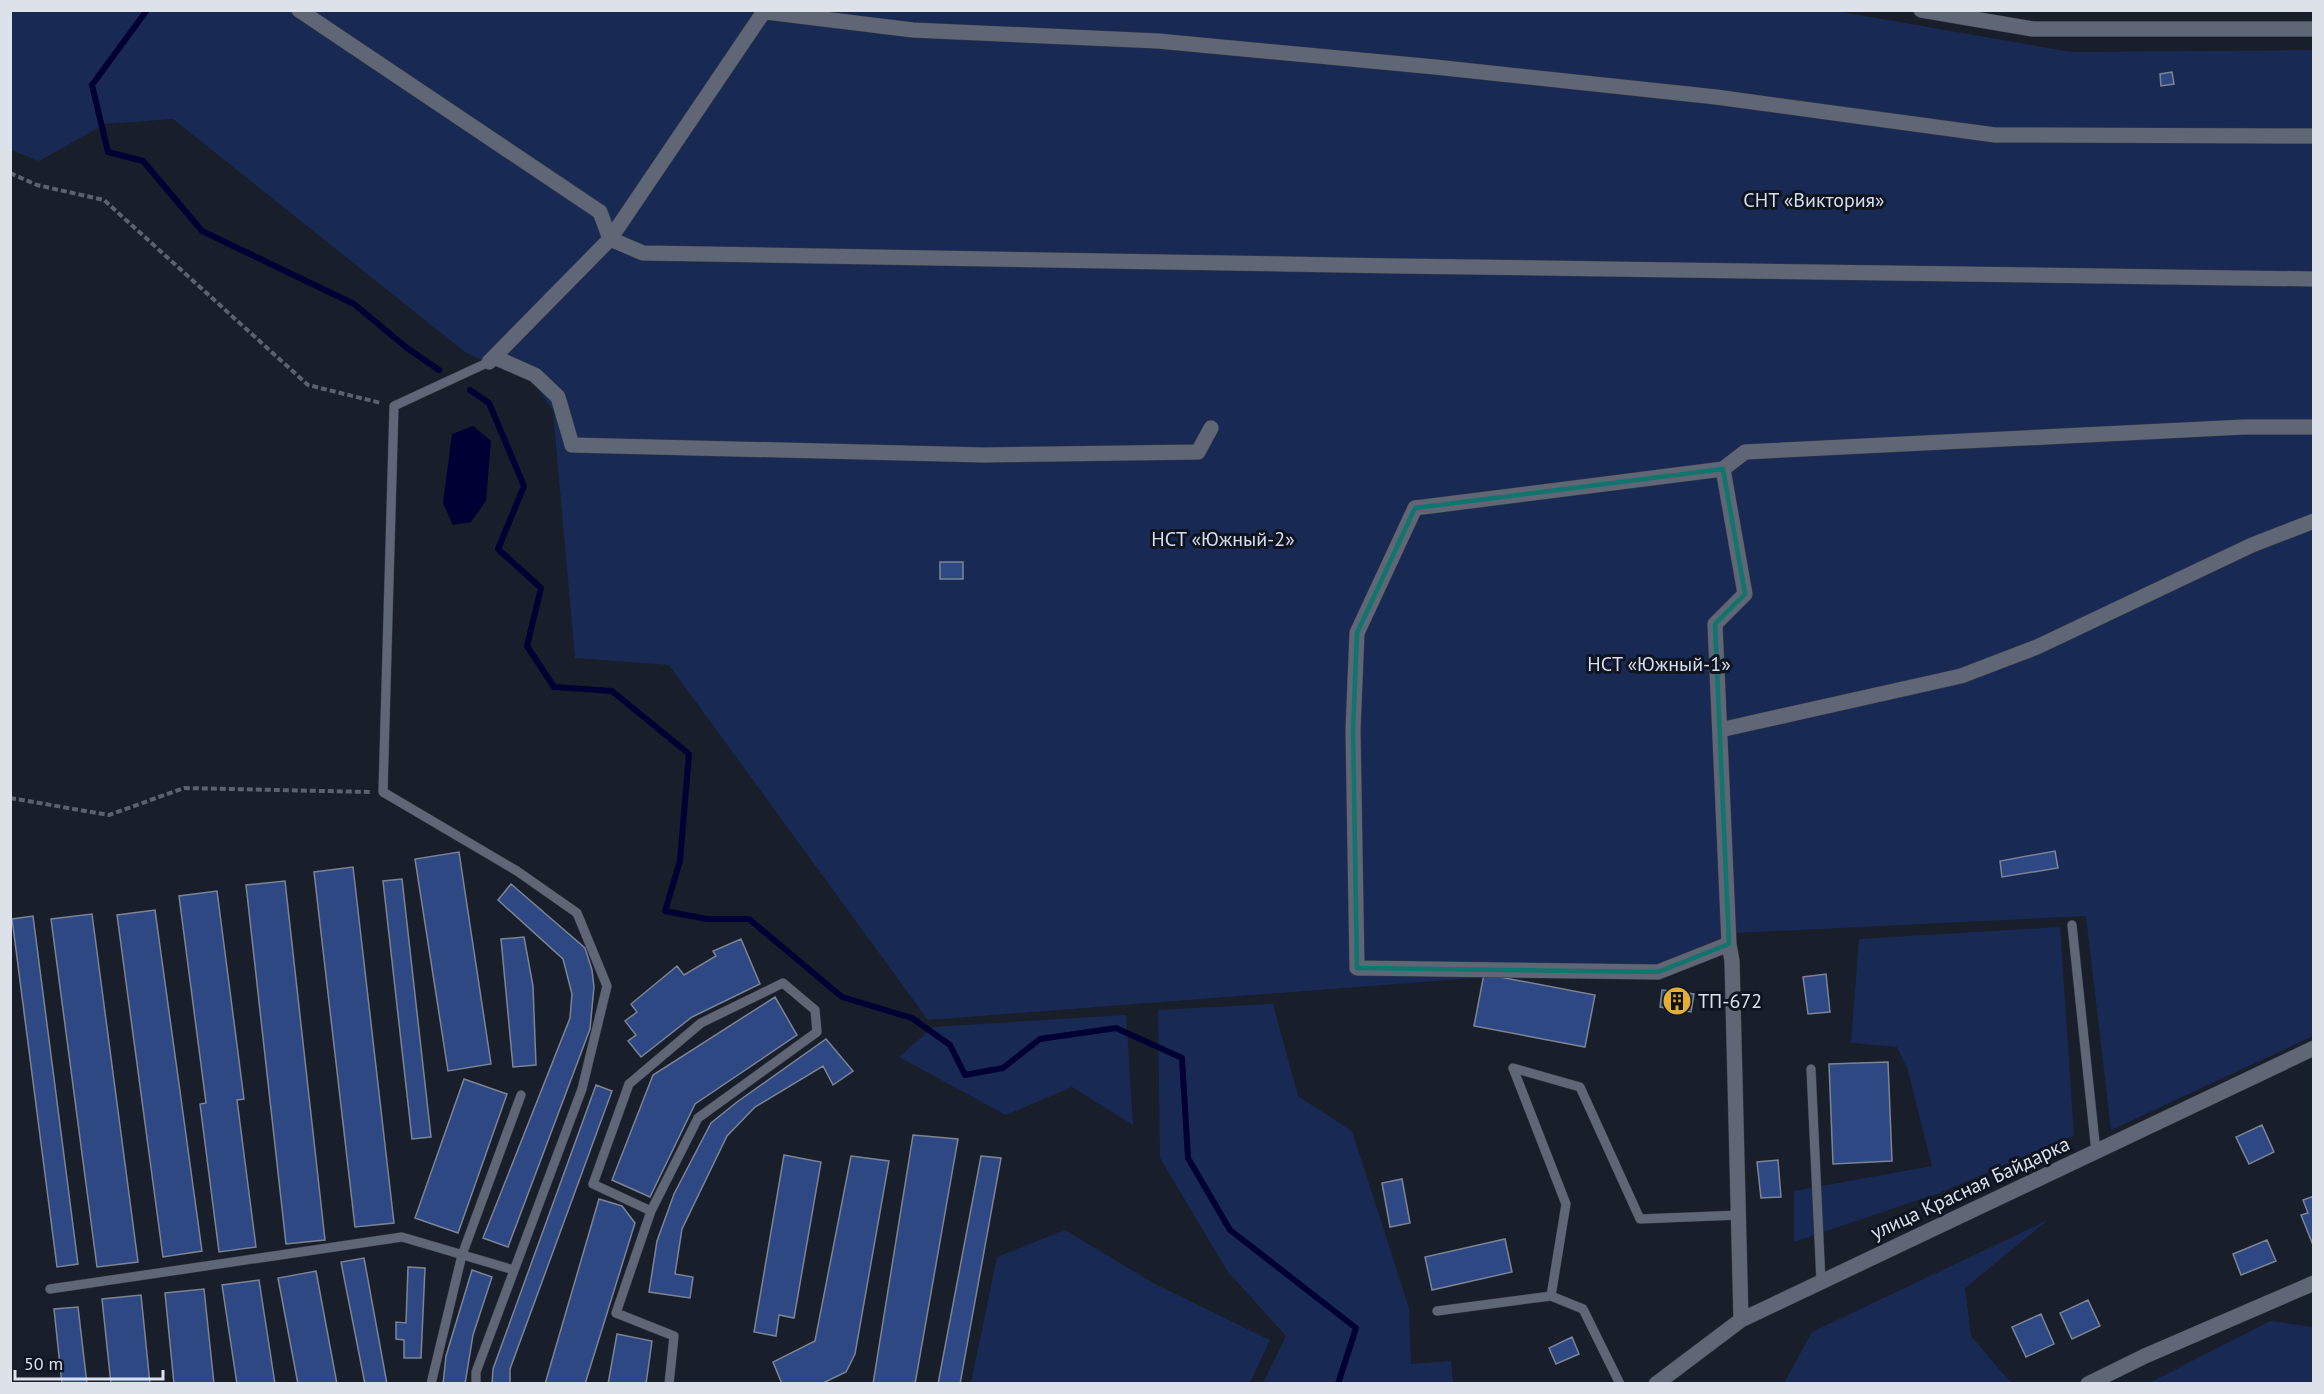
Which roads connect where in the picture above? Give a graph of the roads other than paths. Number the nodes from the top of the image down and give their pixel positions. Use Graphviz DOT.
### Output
graph roads {
  1 [pos="299,10"];
  2 [pos="1922,10"];
  3 [pos="766,11"];
  4 [pos="2313,29"];
  5 [pos="2313,136"];
  6 [pos="610,239"];
  7 [pos="2313,279"];
  8 [pos="491,359"];
  9 [pos="2313,427"];
  10 [pos="1211,428"];
  11 [pos="1723,469"];
  12 [pos="2313,521"];
  13 [pos="1720,730"];
  14 [pos="2072,925"];
  15 [pos="1729,944"];
  16 [pos="2313,1048"];
  17 [pos="1810,1069"];
  18 [pos="521,1095"];
  19 [pos="2096,1152"];
  20 [pos="651,1211"];
  21 [pos="1740,1215"];
  22 [pos="462,1255"];
  23 [pos="514,1270"];
  24 [pos="1821,1282"];
  25 [pos="2313,1283"];
  26 [pos="50,1289"];
  27 [pos="1551,1296"];
  28 [pos="1437,1311"];
  29 [pos="1741,1320"];
  30 [pos="2108,1379"];
  31 [pos="431,1383"];
  32 [pos="476,1383"];
  33 [pos="669,1383"];
  34 [pos="1620,1383"];
  35 [pos="1656,1383"];
  36 [pos="2088,1383"];
  1 -- 6 [label="street"];
  2 -- 4 [label="street"];
  3 -- 5 [label="street"];
  3 -- 6 [label="street"];
  6 -- 7 [label="street"];
  6 -- 8 [label="street"];
  8 -- 10 [label="street"];
  8 -- 23 [label="lane"];
  9 -- 11 [label="street"];
  11 -- 13 [label="street"];
  11 -- 15 [label="street"];
  12 -- 13 [label="street"];
  13 -- 15 [label="street"];
  14 -- 19 [label="lane"];
  15 -- 21 [label="street"];
  16 -- 19 [label="street, улица Красная Байдарка"];
  17 -- 24 [label="lane"];
  18 -- 22 [label="lane"];
  19 -- 24 [label="street, улица Красная Байдарка"];
  20 -- 20 [label="lane"];
  20 -- 33 [label="lane"];
  21 -- 27 [label="lane"];
  21 -- 29 [label="street"];
  22 -- 23 [label="lane"];
  22 -- 26 [label="lane"];
  22 -- 31 [label="lane"];
  23 -- 32 [label="lane"];
  24 -- 29 [label="street, улица Красная Байдарка"];
  25 -- 30 [label="street"];
  27 -- 28 [label="lane"];
  27 -- 34 [label="lane"];
  29 -- 35 [label="street, улица Красная Байдарка"];
  30 -- 36 [label="street"];
}
